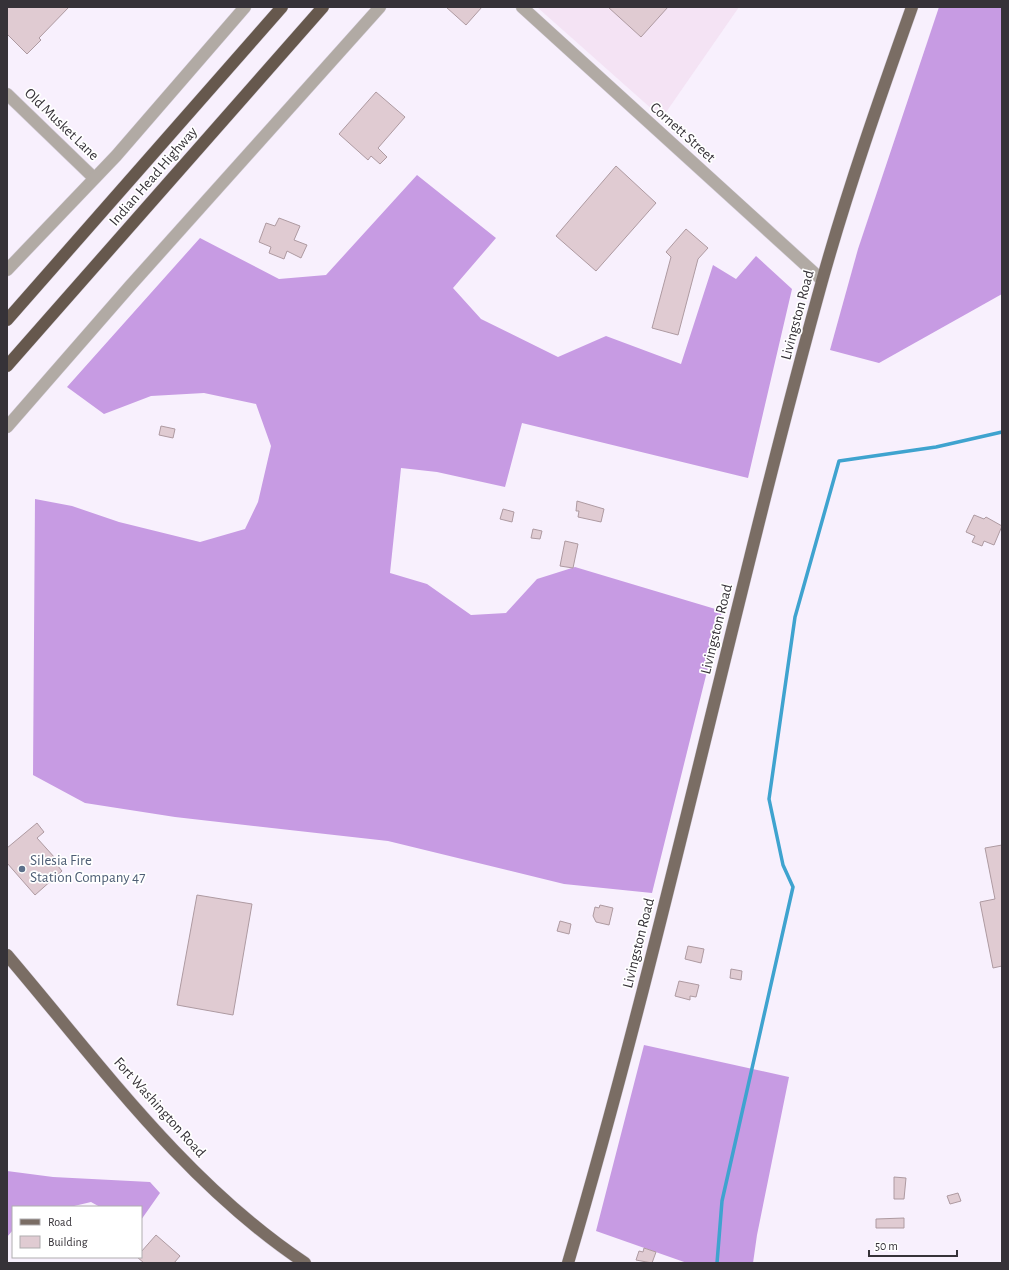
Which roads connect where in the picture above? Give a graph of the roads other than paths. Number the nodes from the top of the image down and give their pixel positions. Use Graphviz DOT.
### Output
graph roads {
  1 [pos="245,7"];
  2 [pos="282,7"];
  3 [pos="323,7"];
  4 [pos="380,7"];
  5 [pos="522,7"];
  6 [pos="912,7"];
  7 [pos="7,94"];
  8 [pos="94,178"];
  9 [pos="7,270"];
  10 [pos="822,280"];
  11 [pos="7,320"];
  12 [pos="7,366"];
  13 [pos="7,427"];
  14 [pos="7,955"];
  15 [pos="305,1263"];
  16 [pos="568,1263"];
  1 -- 8 [label="street"];
  2 -- 11 [label="highway, Indian Head Highway"];
  3 -- 12 [label="highway, Indian Head Highway"];
  4 -- 13 [label="street"];
  5 -- 10 [label="street, Cornett Street"];
  6 -- 10 [label="main road, Livingston Road"];
  7 -- 8 [label="street, Old Musket Lane"];
  8 -- 9 [label="street"];
  10 -- 16 [label="main road, Livingston Road"];
  14 -- 15 [label="main road, Fort Washington Road"];
}
